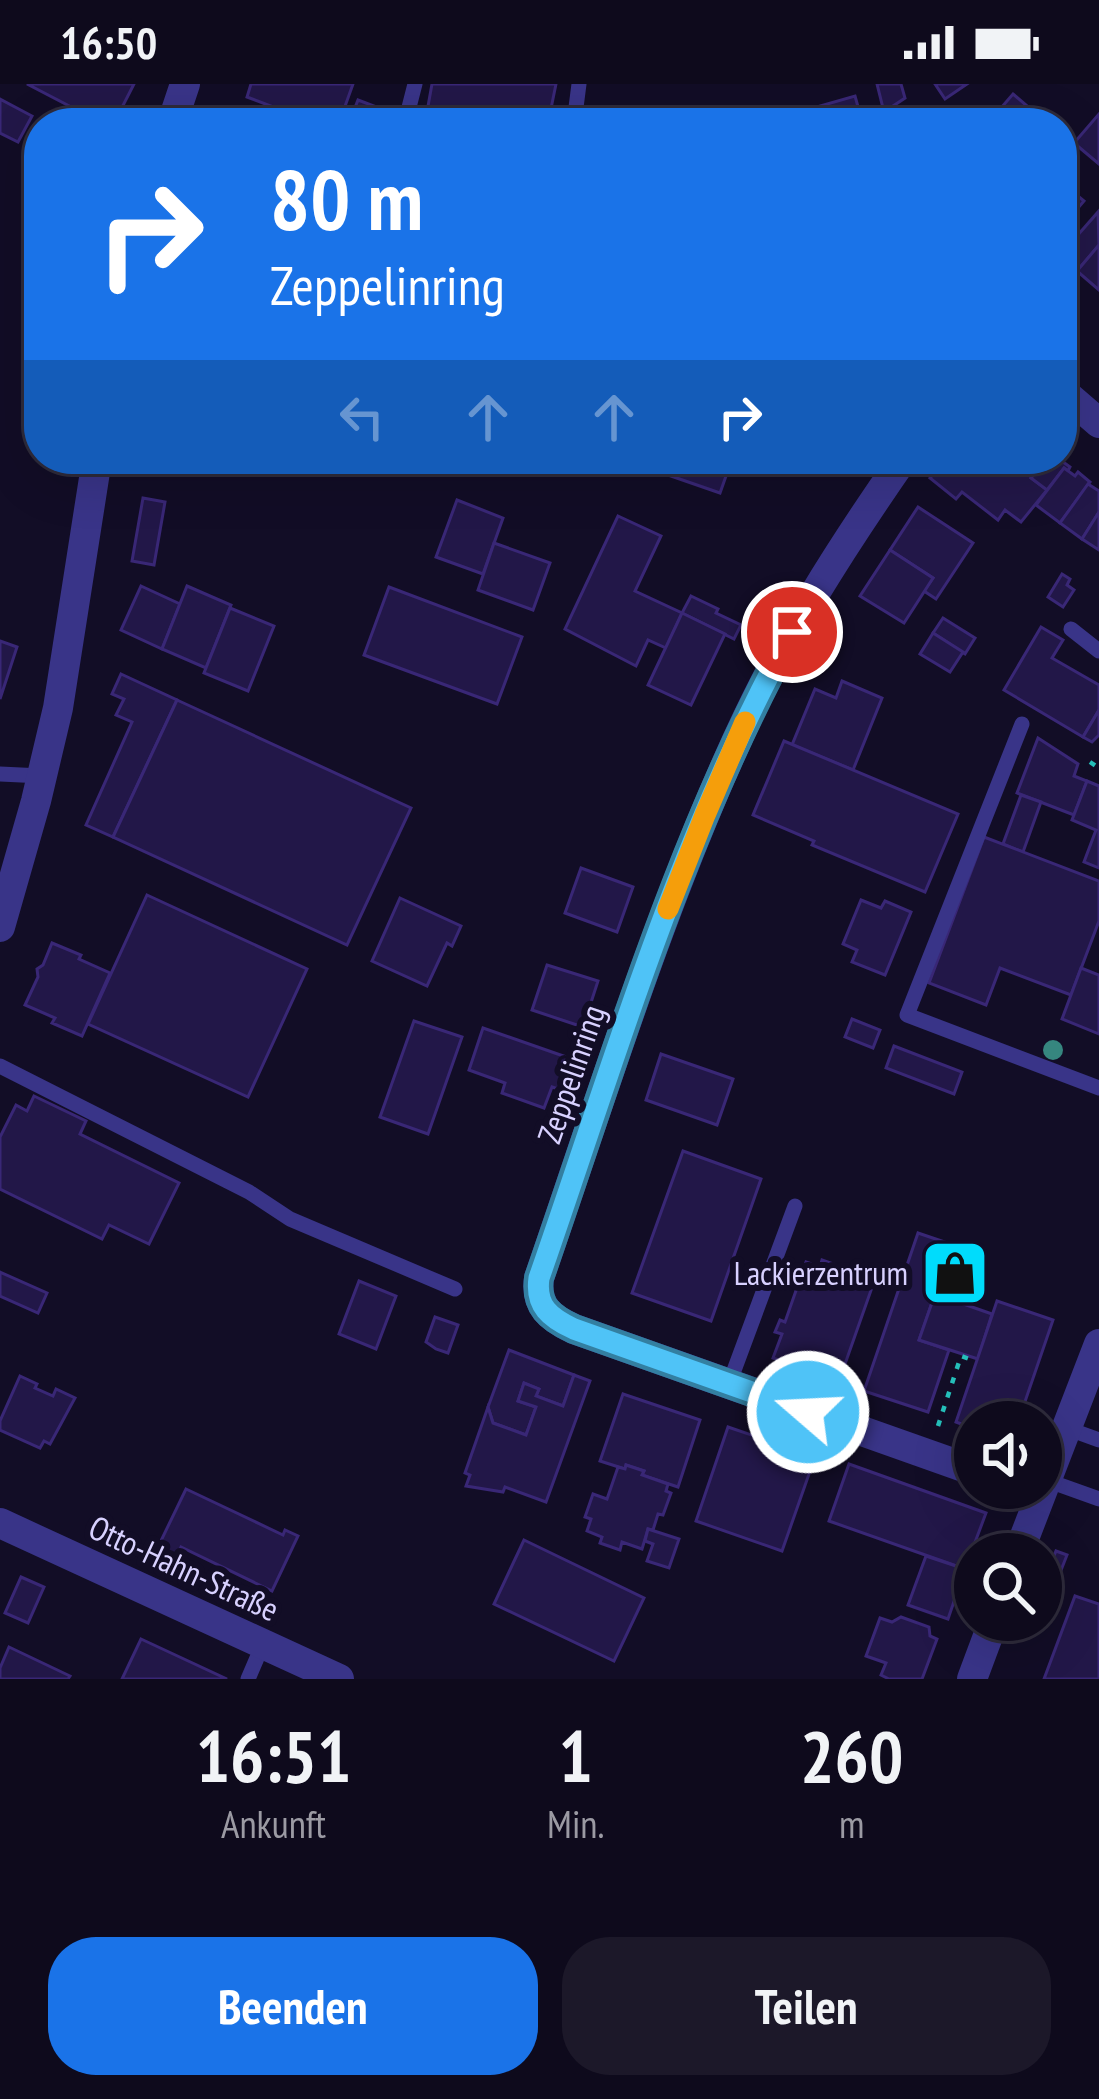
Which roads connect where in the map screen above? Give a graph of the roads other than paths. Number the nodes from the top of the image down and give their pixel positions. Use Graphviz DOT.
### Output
graph roads {
  1 [pos="95,474"];
  2 [pos="893,474"];
  3 [pos="1071,629"];
  4 [pos="1099,651"];
  5 [pos="1022,724"];
  6 [pos="0,773"];
  7 [pos="42,776"];
  8 [pos="0,926"];
  9 [pos="0,1066"];
  10 [pos="1099,1088"];
  11 [pos="796,1205"];
  12 [pos="455,1289"];
  13 [pos="1099,1343"];
  14 [pos="728,1384"];
  15 [pos="1066,1428"];
  16 [pos="1062,1436"];
  17 [pos="1099,1440"];
  18 [pos="954,1463"];
  19 [pos="1062,1492"];
  20 [pos="1099,1499"];
  21 [pos="0,1523"];
  22 [pos="986,1641"];
  23 [pos="263,1644"];
  24 [pos="248,1679"];
  25 [pos="339,1679"];
  26 [pos="972,1679"];
  1 -- 7 [label="street"];
  2 -- 14 [label="street, Zeppelinring"];
  3 -- 4 [label="lane"];
  5 -- 10 [label="lane"];
  6 -- 7 [label="lane"];
  7 -- 8 [label="street"];
  9 -- 12 [label="lane"];
  11 -- 14 [label="lane"];
  13 -- 15 [label="street"];
  14 -- 18 [label="street, Zeppelinring"];
  15 -- 16 [label="street"];
  15 -- 17 [label="lane"];
  19 -- 20 [label="lane"];
  21 -- 23 [label="street, Otto-Hahn-Straße"];
  22 -- 26 [label="street"];
  23 -- 24 [label="lane"];
  23 -- 25 [label="street, Otto-Hahn-Straße"];
}
